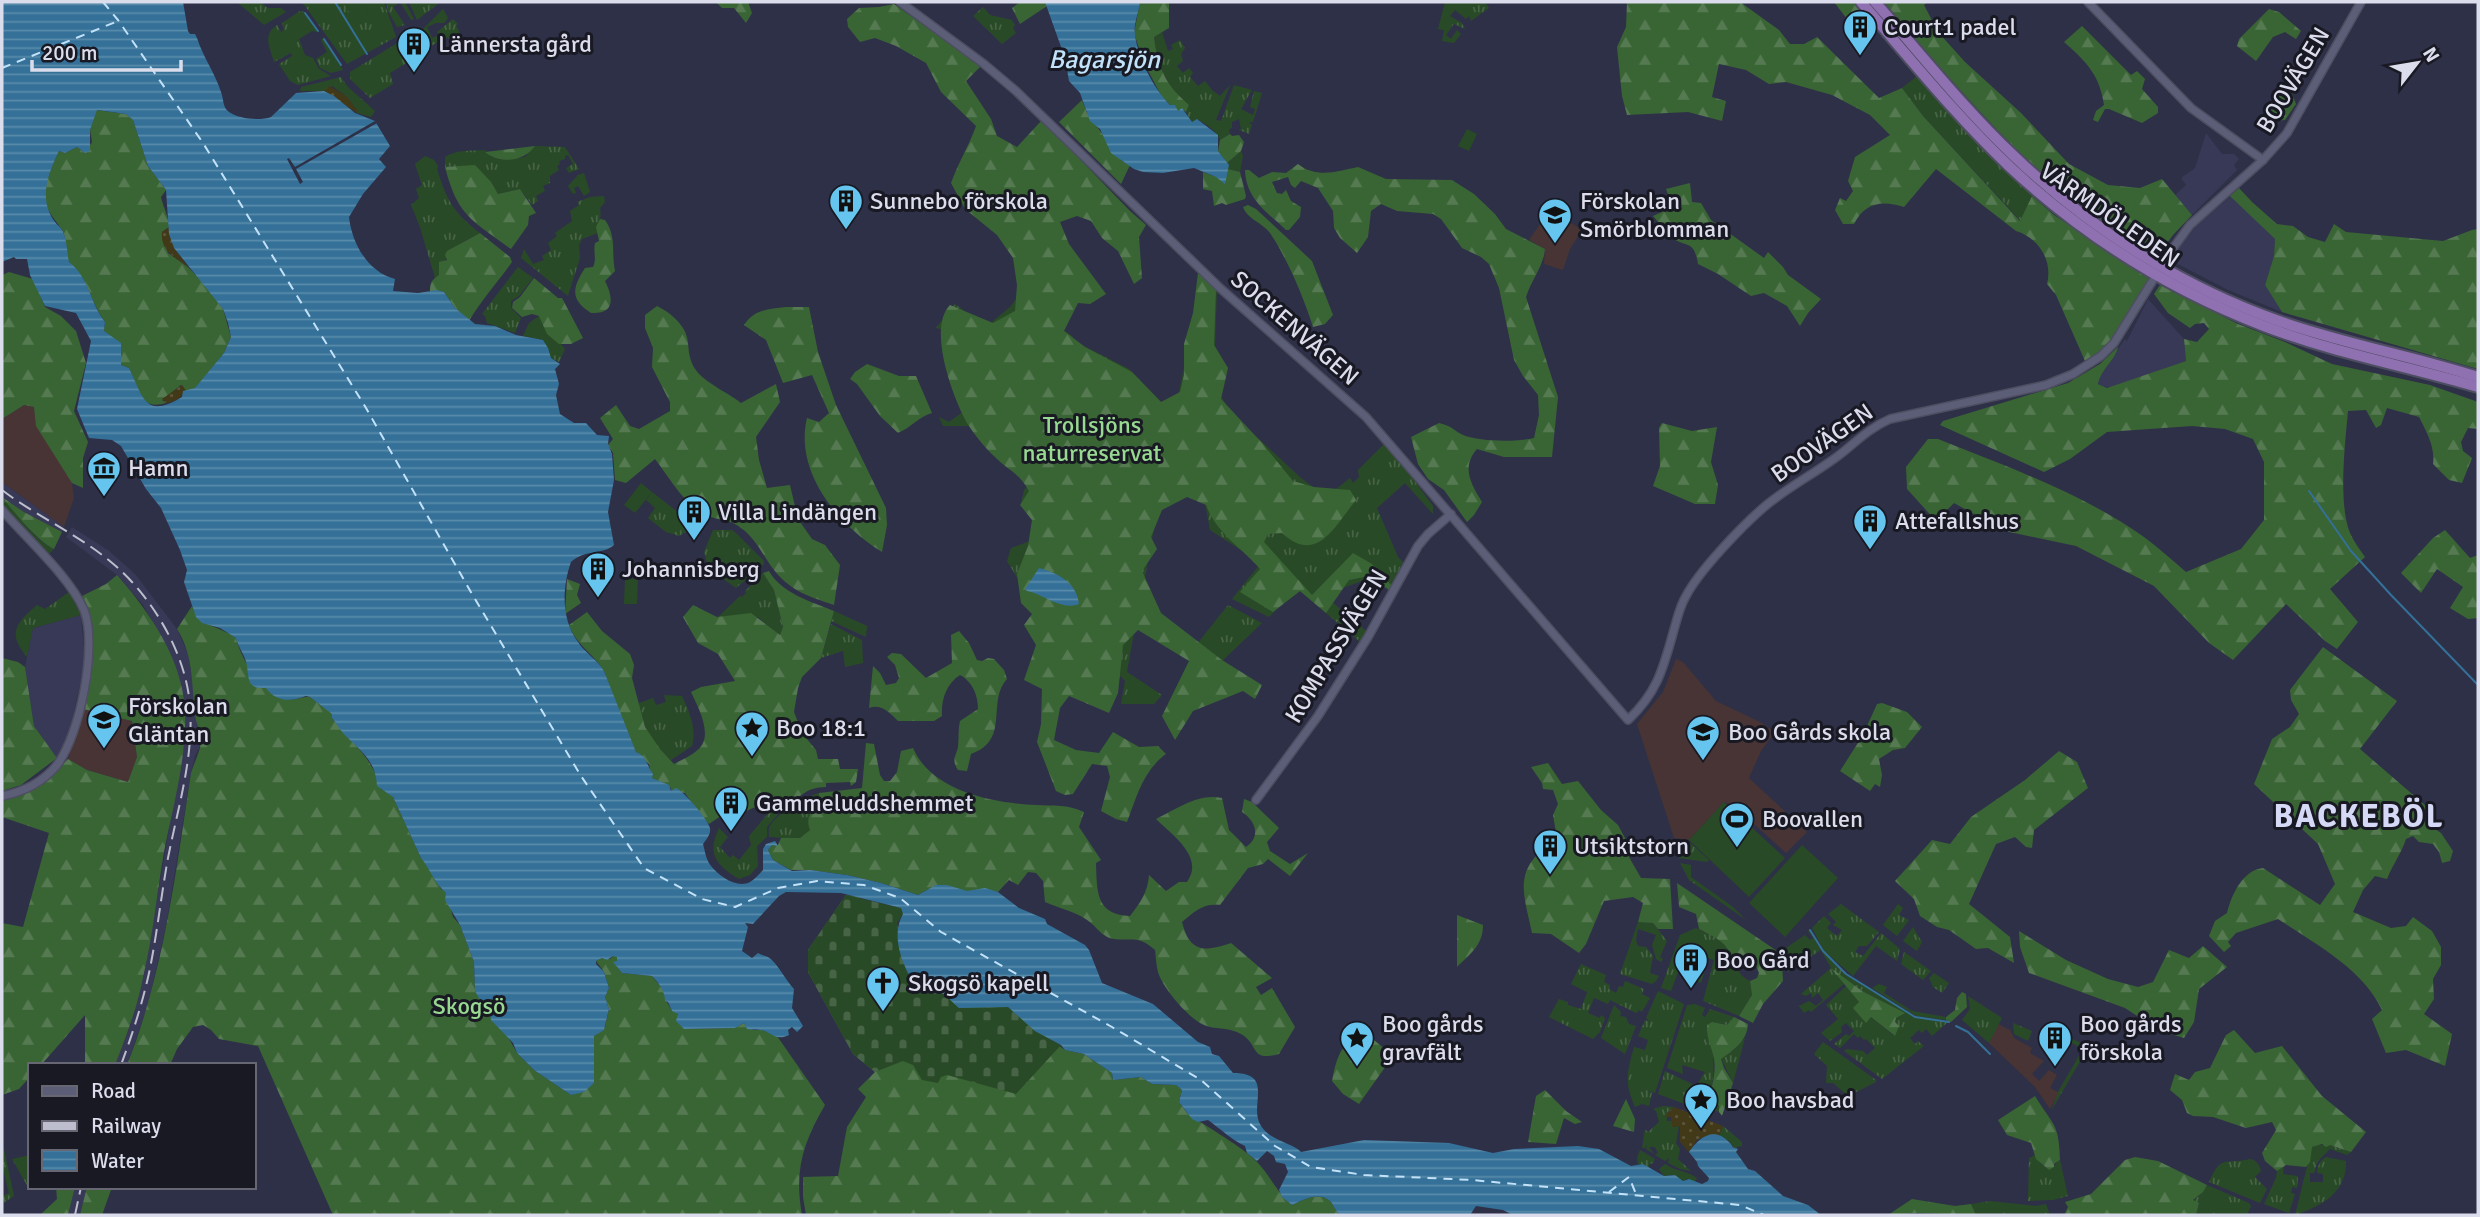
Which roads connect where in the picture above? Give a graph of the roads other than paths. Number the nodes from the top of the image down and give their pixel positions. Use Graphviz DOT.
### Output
graph roads {
  1 [pos="900,2"];
  2 [pos="1861,2"];
  3 [pos="1875,2"];
  4 [pos="2088,2"];
  5 [pos="2361,2"];
  6 [pos="2263,160"];
  7 [pos="2163,262"];
  8 [pos="2153,280"];
  9 [pos="2478,377"];
  10 [pos="2478,387"];
  11 [pos="2,510"];
  12 [pos="1451,514"];
  13 [pos="1629,720"];
  14 [pos="2,796"];
  15 [pos="1256,800"];
  1 -- 12 [label="street, SOCKENVÄGEN"];
  2 -- 10 [label="highway, VÄRMDÖLEDEN"];
  3 -- 9 [label="highway, VÄRMDÖLEDEN"];
  4 -- 6 [label="street"];
  5 -- 6 [label="street, BOOVÄGEN"];
  6 -- 7 [label="street, BOOVÄGEN"];
  8 -- 13 [label="street, BOOVÄGEN"];
  11 -- 14 [label="street"];
  12 -- 13 [label="street, SOCKENVÄGEN"];
  12 -- 15 [label="street, KOMPASSVÄGEN"];
}
